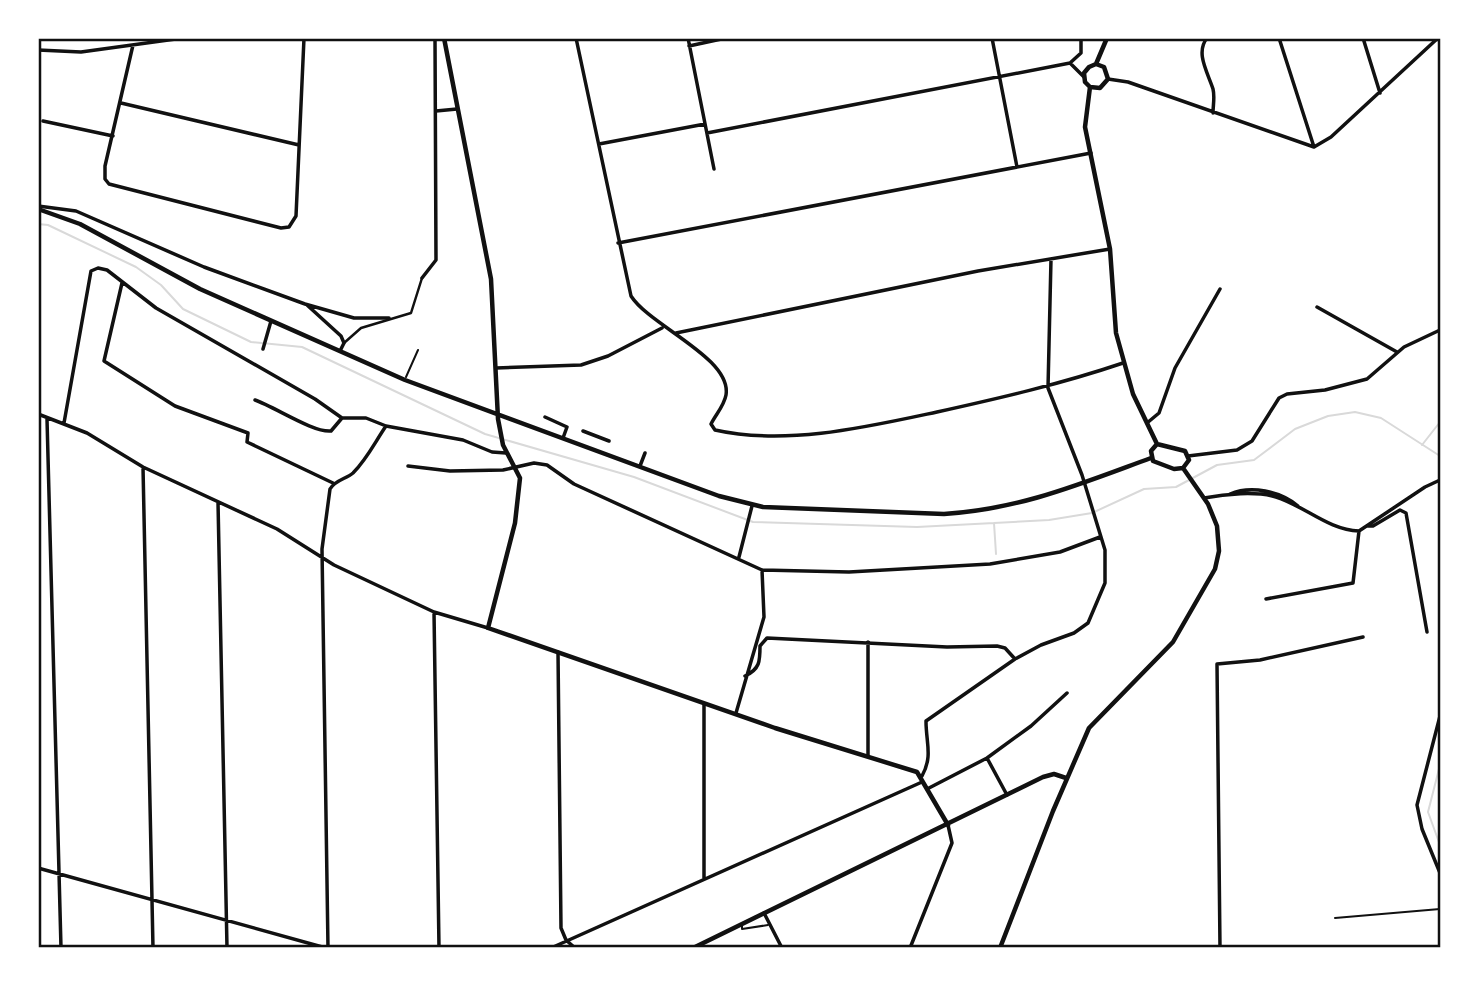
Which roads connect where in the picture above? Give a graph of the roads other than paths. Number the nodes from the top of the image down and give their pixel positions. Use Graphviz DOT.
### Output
graph roads {
  1 [pos="183,38"];
  2 [pos="304,38"];
  3 [pos="576,38"];
  4 [pos="688,38"];
  5 [pos="726,38"];
  6 [pos="992,38"];
  7 [pos="1081,38"];
  8 [pos="1107,38"];
  9 [pos="1207,38"];
  10 [pos="1279,38"];
  11 [pos="1363,38"];
  12 [pos="1438,38"];
  13 [pos="435,40"];
  14 [pos="444,40"];
  15 [pos="133,45"];
  16 [pos="689,46"];
  17 [pos="38,50"];
  18 [pos="1070,62"];
  19 [pos="1096,64"];
  20 [pos="998,75"];
  21 [pos="1084,77"];
  22 [pos="1108,79"];
  23 [pos="1090,87"];
  24 [pos="1380,93"];
  25 [pos="121,103"];
  26 [pos="457,109"];
  27 [pos="436,111"];
  28 [pos="1213,113"];
  29 [pos="43,121"];
  30 [pos="705,124"];
  31 [pos="707,133"];
  32 [pos="113,136"];
  33 [pos="599,144"];
  34 [pos="299,145"];
  35 [pos="1314,147"];
  36 [pos="1091,153"];
  37 [pos="1017,167"];
  38 [pos="714,169"];
  39 [pos="38,208"];
  40 [pos="618,243"];
  41 [pos="1111,249"];
  42 [pos="1051,259"];
  43 [pos="422,278"];
  44 [pos="122,283"];
  45 [pos="1220,289"];
  46 [pos="305,304"];
  47 [pos="1317,307"];
  48 [pos="389,318"];
  49 [pos="271,320"];
  50 [pos="662,327"];
  51 [pos="1440,330"];
  52 [pos="676,333"];
  53 [pos="344,343"];
  54 [pos="263,349"];
  55 [pos="418,349"];
  56 [pos="340,351"];
  57 [pos="1397,352"];
  58 [pos="1122,363"];
  59 [pos="494,368"];
  60 [pos="405,380"];
  61 [pos="1048,388"];
  62 [pos="255,400"];
  63 [pos="38,414"];
  64 [pos="497,414"];
  65 [pos="545,417"];
  66 [pos="342,418"];
  67 [pos="47,419"];
  68 [pos="1147,423"];
  69 [pos="64,424"];
  70 [pos="386,426"];
  71 [pos="583,431"];
  72 [pos="563,438"];
  73 [pos="609,441"];
  74 [pos="1157,444"];
  75 [pos="506,453"];
  76 [pos="645,453"];
  77 [pos="1188,456"];
  78 [pos="1151,458"];
  79 [pos="408,466"];
  80 [pos="640,466"];
  81 [pos="143,467"];
  82 [pos="515,467"];
  83 [pos="1183,468"];
  84 [pos="1440,480"];
  85 [pos="333,484"];
  86 [pos="1085,484"];
  87 [pos="1204,498"];
  88 [pos="218,502"];
  89 [pos="752,506"];
  90 [pos="1367,526"];
  91 [pos="1359,531"];
  92 [pos="1101,537"];
  93 [pos="322,557"];
  94 [pos="739,557"];
  95 [pos="762,570"];
  96 [pos="1266,599"];
  97 [pos="434,612"];
  98 [pos="488,628"];
  99 [pos="1427,632"];
  100 [pos="1363,637"];
  101 [pos="868,642"];
  102 [pos="558,652"];
  103 [pos="1015,659"];
  104 [pos="746,676"];
  105 [pos="1067,694"];
  106 [pos="704,702"];
  107 [pos="736,713"];
  108 [pos="1440,716"];
  109 [pos="868,756"];
  110 [pos="987,758"];
  111 [pos="1066,778"];
  112 [pos="923,779"];
  113 [pos="929,788"];
  114 [pos="1007,795"];
  115 [pos="948,825"];
  116 [pos="38,868"];
  117 [pos="1440,873"];
  118 [pos="60,874"];
  119 [pos="704,878"];
  120 [pos="152,900"];
  121 [pos="1440,909"];
  122 [pos="764,913"];
  123 [pos="1335,918"];
  124 [pos="226,919"];
  125 [pos="741,925"];
  126 [pos="770,925"];
  127 [pos="566,940"];
  128 [pos="61,947"];
  129 [pos="153,947"];
  130 [pos="227,947"];
  131 [pos="327,947"];
  132 [pos="439,947"];
  133 [pos="551,947"];
  134 [pos="575,947"];
  135 [pos="693,947"];
  136 [pos="782,947"];
  137 [pos="910,947"];
  138 [pos="1000,947"];
  139 [pos="1220,947"];
  1 -- 15 [label="street"];
  2 -- 34 [label="street"];
  3 -- 33 [label="street"];
  4 -- 16 [label="street"];
  5 -- 16 [label="street"];
  6 -- 20 [label="street"];
  7 -- 18 [label="street"];
  8 -- 19 [label="street"];
  9 -- 28 [label="street"];
  10 -- 35 [label="street"];
  11 -- 24 [label="street"];
  12 -- 24 [label="street"];
  13 -- 14 [label="street"];
  13 -- 27 [label="street"];
  14 -- 26 [label="street"];
  15 -- 17 [label="street"];
  15 -- 25 [label="street"];
  16 -- 30 [label="street"];
  18 -- 20 [label="street"];
  18 -- 21 [label="street"];
  19 -- 21 [label="street"];
  19 -- 22 [label="street"];
  20 -- 31 [label="street"];
  20 -- 37 [label="street"];
  21 -- 23 [label="street"];
  22 -- 23 [label="street"];
  22 -- 28 [label="street"];
  23 -- 36 [label="street"];
  24 -- 35 [label="street"];
  25 -- 32 [label="street"];
  25 -- 34 [label="street"];
  26 -- 27 [label="street"];
  26 -- 59 [label="street"];
  27 -- 43 [label="street"];
  28 -- 35 [label="street"];
  29 -- 32 [label="street"];
  30 -- 31 [label="street"];
  30 -- 33 [label="street"];
  31 -- 38 [label="street"];
  32 -- 34 [label="street"];
  33 -- 40 [label="street"];
  36 -- 37 [label="street"];
  36 -- 41 [label="street"];
  37 -- 40 [label="street"];
  39 -- 46 [label="street"];
  39 -- 49 [label="street"];
  40 -- 50 [label="street"];
  41 -- 42 [label="street"];
  41 -- 58 [label="street"];
  42 -- 52 [label="street"];
  42 -- 61 [label="street"];
  43 -- 48 [label="street"];
  44 -- 66 [label="street"];
  44 -- 69 [label="street"];
  44 -- 85 [label="street"];
  45 -- 68 [label="street"];
  46 -- 48 [label="street"];
  46 -- 53 [label="street"];
  47 -- 57 [label="street"];
  48 -- 53 [label="street"];
  49 -- 54 [label="street"];
  49 -- 56 [label="street"];
  50 -- 52 [label="street"];
  50 -- 59 [label="street"];
  51 -- 57 [label="street"];
  52 -- 61 [label="street"];
  53 -- 56 [label="street"];
  55 -- 60 [label="lane"];
  56 -- 60 [label="street"];
  57 -- 77 [label="street"];
  58 -- 61 [label="street"];
  58 -- 68 [label="street"];
  59 -- 64 [label="street"];
  60 -- 64 [label="street"];
  61 -- 86 [label="street"];
  62 -- 66 [label="street"];
  63 -- 67 [label="street"];
  64 -- 72 [label="street"];
  64 -- 75 [label="street"];
  65 -- 72 [label="street"];
  66 -- 70 [label="street"];
  67 -- 69 [label="street"];
  67 -- 118 [label="street"];
  68 -- 74 [label="street"];
  69 -- 81 [label="street"];
  70 -- 75 [label="street"];
  70 -- 85 [label="street"];
  71 -- 73 [label="street"];
  72 -- 80 [label="street"];
  74 -- 77 [label="street"];
  74 -- 78 [label="street"];
  75 -- 82 [label="street"];
  76 -- 80 [label="street"];
  77 -- 83 [label="street"];
  78 -- 83 [label="street"];
  78 -- 86 [label="street"];
  79 -- 82 [label="street"];
  80 -- 89 [label="street"];
  81 -- 88 [label="street"];
  81 -- 120 [label="street"];
  82 -- 94 [label="street"];
  82 -- 98 [label="street"];
  83 -- 87 [label="street"];
  84 -- 90 [label="street"];
  85 -- 93 [label="street"];
  86 -- 89 [label="street"];
  86 -- 92 [label="street"];
  87 -- 91 [label="street"];
  87 -- 111 [label="street"];
  88 -- 93 [label="street"];
  88 -- 124 [label="street"];
  89 -- 94 [label="street"];
  90 -- 91 [label="street"];
  90 -- 99 [label="street"];
  91 -- 96 [label="street"];
  92 -- 95 [label="street"];
  92 -- 103 [label="street"];
  93 -- 97 [label="street"];
  93 -- 131 [label="street"];
  94 -- 95 [label="street"];
  95 -- 104 [label="street"];
  97 -- 98 [label="street"];
  97 -- 132 [label="street"];
  98 -- 102 [label="street"];
  100 -- 139 [label="street"];
  101 -- 103 [label="street"];
  101 -- 104 [label="street"];
  101 -- 109 [label="street"];
  102 -- 106 [label="street"];
  102 -- 127 [label="street"];
  103 -- 112 [label="street"];
  104 -- 107 [label="street"];
  105 -- 110 [label="street"];
  106 -- 107 [label="street"];
  106 -- 119 [label="street"];
  107 -- 109 [label="street"];
  108 -- 117 [label="street"];
  109 -- 112 [label="street"];
  110 -- 113 [label="street"];
  110 -- 114 [label="street"];
  111 -- 114 [label="street"];
  111 -- 138 [label="street"];
  112 -- 113 [label="street"];
  112 -- 119 [label="street"];
  113 -- 115 [label="street"];
  114 -- 115 [label="street"];
  115 -- 122 [label="street"];
  115 -- 137 [label="street"];
  116 -- 118 [label="street"];
  118 -- 120 [label="street"];
  118 -- 128 [label="street"];
  119 -- 127 [label="street"];
  120 -- 124 [label="street"];
  120 -- 129 [label="street"];
  121 -- 123 [label="lane"];
  122 -- 125 [label="street"];
  122 -- 126 [label="street"];
  124 -- 130 [label="street"];
  124 -- 131 [label="street"];
  125 -- 126 [label="lane"];
  125 -- 135 [label="street"];
  126 -- 136 [label="street"];
  127 -- 133 [label="street"];
  127 -- 134 [label="street"];
}
